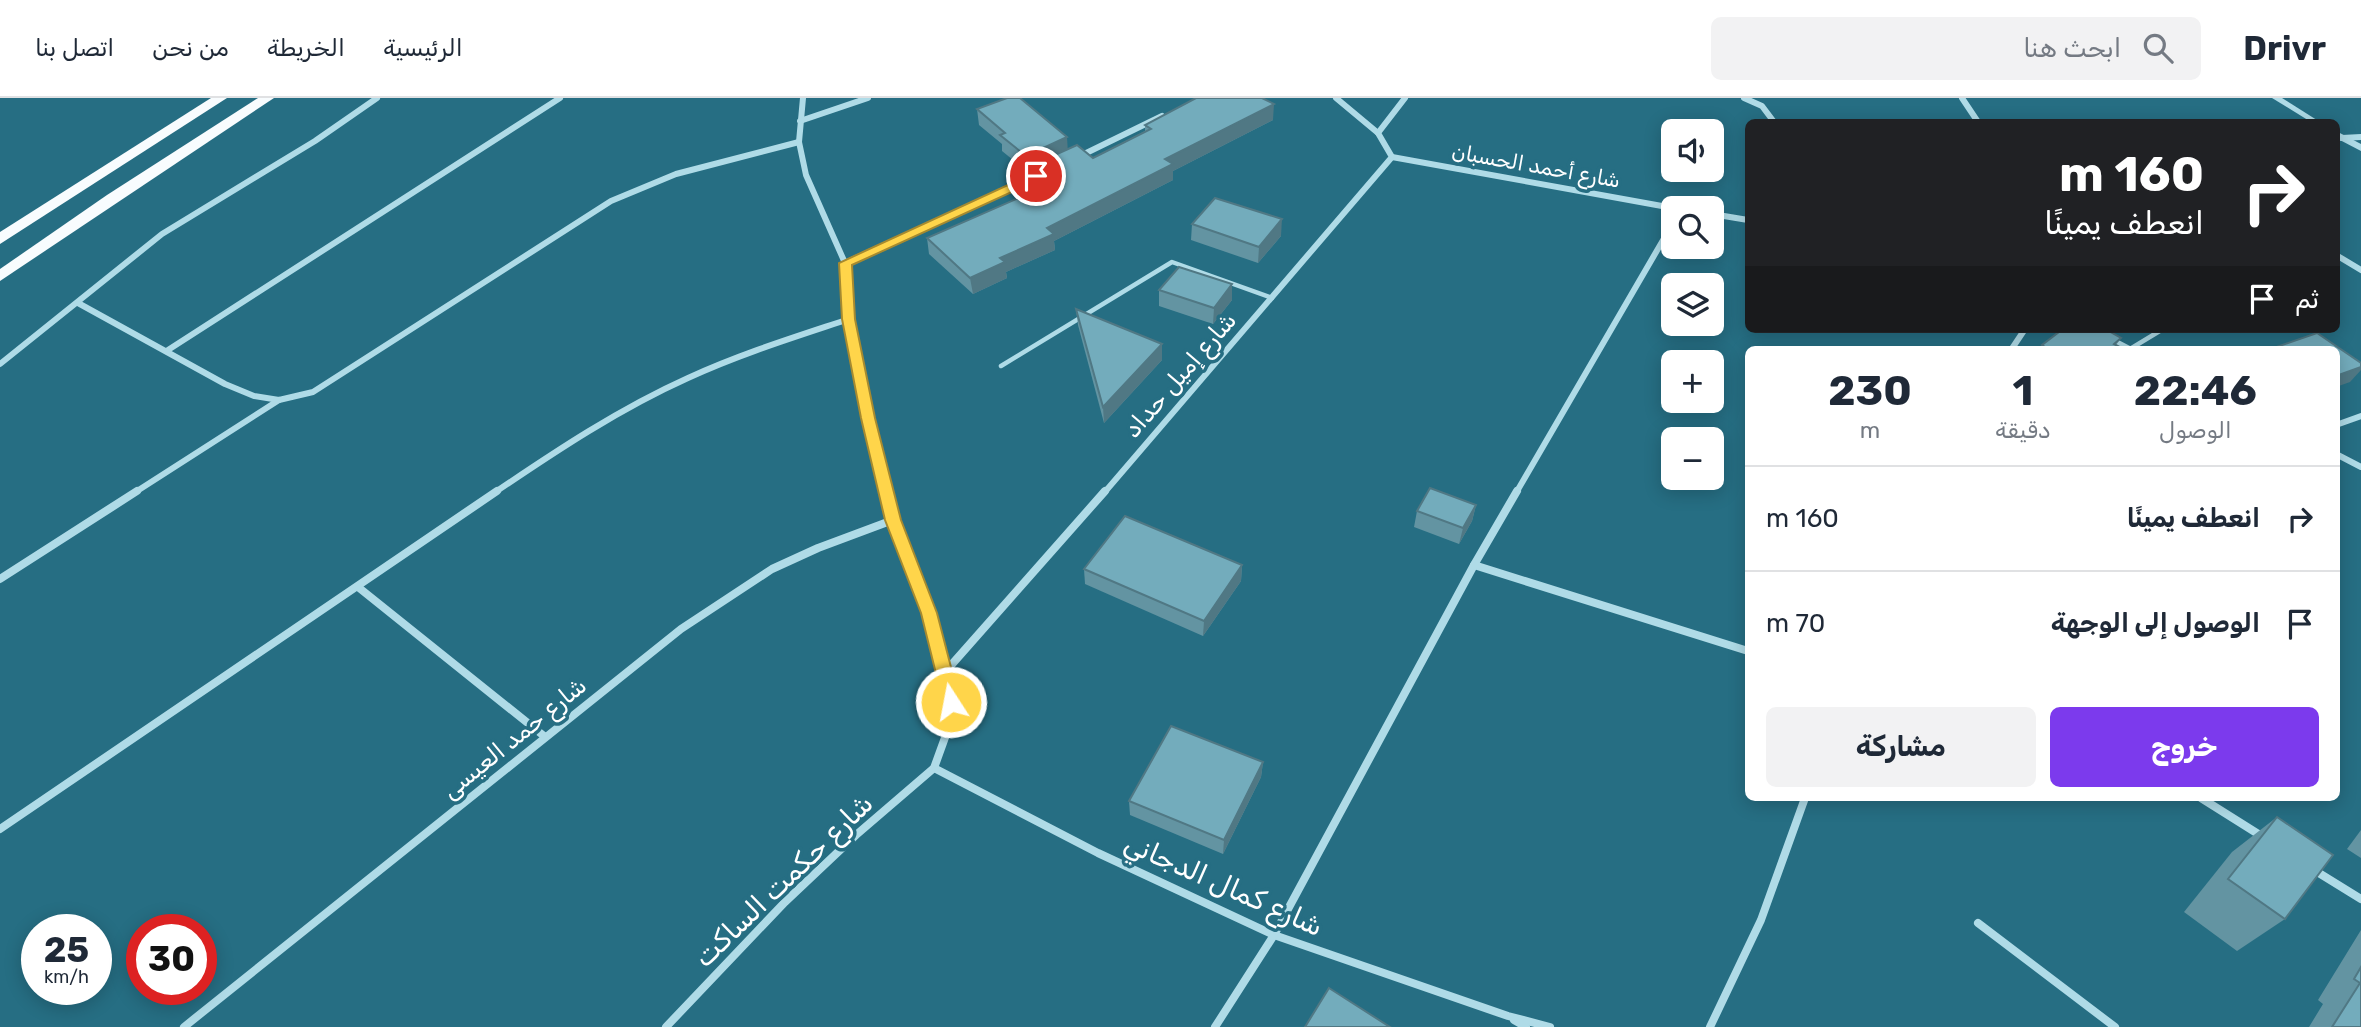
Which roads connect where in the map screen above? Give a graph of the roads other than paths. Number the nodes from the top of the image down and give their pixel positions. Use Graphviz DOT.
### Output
graph roads {
  1 [pos="220,98"];
  2 [pos="267,98"];
  3 [pos="377,98"];
  4 [pos="559,98"];
  5 [pos="803,98"];
  6 [pos="868,98"];
  7 [pos="1336,98"];
  8 [pos="1405,98"];
  9 [pos="1744,98"];
  10 [pos="1962,98"];
  11 [pos="2276,98"];
  12 [pos="1165,115"];
  13 [pos="1772,119"];
  14 [pos="1976,119"];
  15 [pos="2311,119"];
  16 [pos="800,121"];
  17 [pos="1378,133"];
  18 [pos="2340,136"];
  19 [pos="2340,137"];
  20 [pos="2361,137"];
  21 [pos="799,142"];
  22 [pos="2361,148"];
  23 [pos="1392,158"];
  24 [pos="1072,159"];
  25 [pos="1048,170"];
  26 [pos="1661,206"];
  27 [pos="1724,216"];
  28 [pos="1745,220"];
  29 [pos="0,239"];
  30 [pos="1661,244"];
  31 [pos="2340,257"];
  32 [pos="845,263"];
  33 [pos="2361,270"];
  34 [pos="0,276"];
  35 [pos="1272,298"];
  36 [pos="78,303"];
  37 [pos="849,319"];
  38 [pos="2157,333"];
  39 [pos="2100,334"];
  40 [pos="2123,346"];
  41 [pos="2137,346"];
  42 [pos="168,351"];
  43 [pos="0,364"];
  44 [pos="1001,366"];
  45 [pos="279,400"];
  46 [pos="2361,416"];
  47 [pos="2340,424"];
  48 [pos="2340,456"];
  49 [pos="2361,467"];
  50 [pos="893,520"];
  51 [pos="1474,565"];
  52 [pos="0,579"];
  53 [pos="358,587"];
  54 [pos="1745,650"];
  55 [pos="946,671"];
  56 [pos="544,737"];
  57 [pos="934,768"];
  58 [pos="1804,801"];
  59 [pos="2207,801"];
  60 [pos="0,829"];
  61 [pos="2270,841"];
  62 [pos="2304,863"];
  63 [pos="2361,899"];
  64 [pos="1978,923"];
  65 [pos="1274,935"];
  66 [pos="1508,1016"];
  67 [pos="184,1027"];
  68 [pos="666,1027"];
  69 [pos="1215,1027"];
  70 [pos="1526,1027"];
  71 [pos="1550,1027"];
  72 [pos="1710,1027"];
  73 [pos="2115,1027"];
  1 -- 29 [label="highway"];
  2 -- 34 [label="highway"];
  3 -- 36 [label="street"];
  4 -- 42 [label="street"];
  5 -- 16 [label="street"];
  6 -- 16 [label="street"];
  7 -- 17 [label="street"];
  8 -- 17 [label="street"];
  9 -- 13 [label="street"];
  10 -- 14 [label="street"];
  11 -- 15 [label="street"];
  12 -- 24 [label="street"];
  16 -- 21 [label="street"];
  17 -- 23 [label="street"];
  18 -- 20 [label="street"];
  19 -- 22 [label="street"];
  21 -- 32 [label="street"];
  21 -- 45 [label="street"];
  23 -- 26 [label="street, شارع أحمد الحسبان"];
  23 -- 35 [label="street, شارع إميل حداد"];
  25 -- 32 [label="street"];
  27 -- 28 [label="street"];
  30 -- 51 [label="street"];
  31 -- 33 [label="street"];
  32 -- 37 [label="street"];
  35 -- 44 [label="lane"];
  35 -- 55 [label="street, شارع إميل حداد"];
  36 -- 42 [label="street"];
  36 -- 43 [label="street"];
  37 -- 50 [label="street"];
  37 -- 53 [label="street"];
  38 -- 41 [label="lane"];
  39 -- 40 [label="street"];
  42 -- 45 [label="street"];
  45 -- 52 [label="street"];
  46 -- 47 [label="street"];
  48 -- 49 [label="street"];
  50 -- 55 [label="street"];
  50 -- 56 [label="street, شارع حمد العيسى"];
  51 -- 54 [label="street"];
  51 -- 65 [label="street"];
  53 -- 56 [label="street"];
  53 -- 60 [label="street"];
  55 -- 57 [label="street"];
  56 -- 67 [label="street, شارع حمد العيسى"];
  57 -- 65 [label="street, شارع كمال الدجاني"];
  57 -- 68 [label="street, شارع حكمت الساكت"];
  58 -- 72 [label="street"];
  59 -- 61 [label="street"];
  62 -- 63 [label="street"];
  64 -- 73 [label="street"];
  65 -- 66 [label="street, شارع كمال الدجاني"];
  65 -- 69 [label="street"];
  66 -- 70 [label="street, شارع كمال الدجاني"];
  66 -- 71 [label="street, شارع كمال الدجاني"];
}
